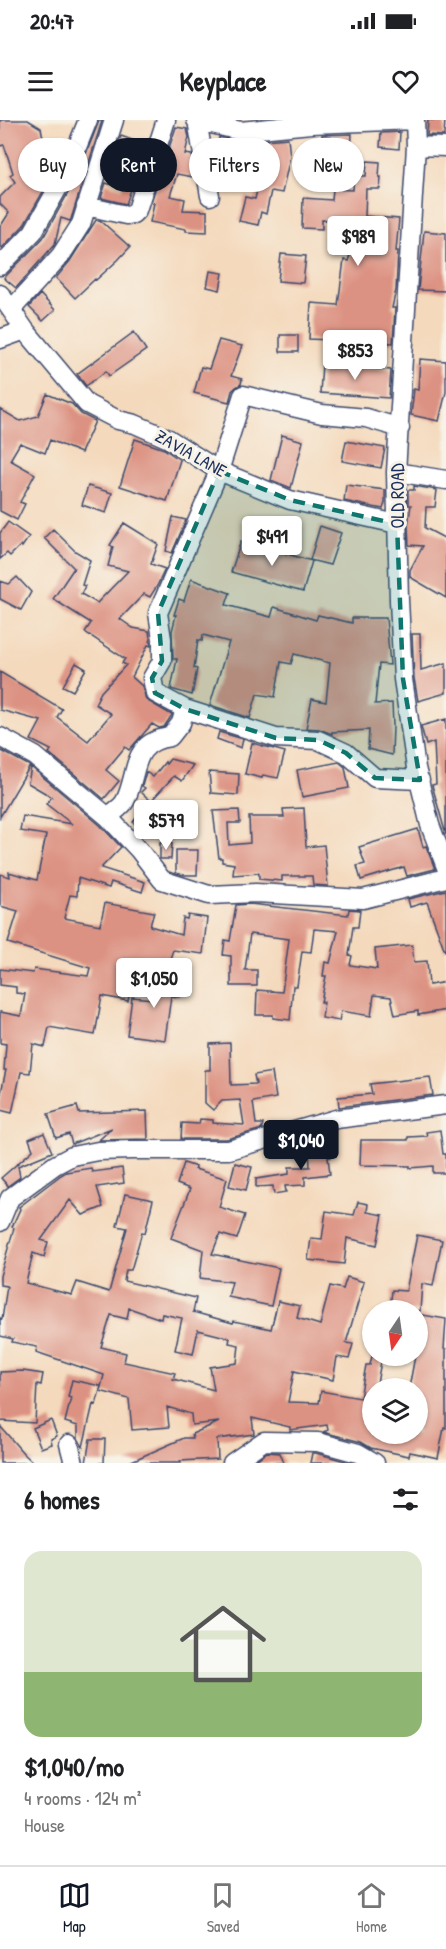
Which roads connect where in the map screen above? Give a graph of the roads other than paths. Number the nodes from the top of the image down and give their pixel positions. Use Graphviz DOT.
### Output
graph roads {
  1 [pos="88,120"];
  2 [pos="114,120"];
  3 [pos="166,120"];
  4 [pos="196,120"];
  5 [pos="415,120"];
  6 [pos="416,146"];
  7 [pos="446,147"];
  8 [pos="210,196"];
  9 [pos="86,206"];
  10 [pos="0,266"];
  11 [pos="0,294"];
  12 [pos="11,310"];
  13 [pos="25,330"];
  14 [pos="0,339"];
  15 [pos="400,428"];
  16 [pos="219,471"];
  17 [pos="396,472"];
  18 [pos="446,480"];
  19 [pos="397,524"];
  20 [pos="185,709"];
  21 [pos="0,736"];
  22 [pos="420,780"];
  23 [pos="108,817"];
  24 [pos="446,867"];
  25 [pos="446,878"];
  26 [pos="446,1105"];
  27 [pos="5,1192"];
  28 [pos="0,1222"];
  29 [pos="69,1444"];
  30 [pos="74,1463"];
  31 [pos="232,1463"];
  32 [pos="375,1463"];
  1 -- 10 [label="street"];
  2 -- 9 [label="street"];
  3 -- 9 [label="street"];
  4 -- 5 [label="street"];
  4 -- 8 [label="street"];
  5 -- 6 [label="street, OLD ROAD"];
  6 -- 7 [label="street"];
  6 -- 15 [label="street, OLD ROAD"];
  9 -- 12 [label="street"];
  11 -- 12 [label="street, ZAVIA LANE"];
  12 -- 13 [label="street, ZAVIA LANE"];
  13 -- 14 [label="street"];
  13 -- 16 [label="street, ZAVIA LANE"];
  15 -- 16 [label="street"];
  15 -- 17 [label="street, OLD ROAD"];
  16 -- 19 [label="street, ZAVIA LANE"];
  16 -- 20 [label="street"];
  17 -- 18 [label="street"];
  17 -- 19 [label="street, OLD ROAD"];
  19 -- 22 [label="street, OLD ROAD"];
  20 -- 22 [label="street"];
  20 -- 23 [label="street"];
  21 -- 23 [label="street"];
  22 -- 24 [label="street, OLD ROAD"];
  23 -- 25 [label="street"];
  26 -- 27 [label="street"];
  27 -- 28 [label="street"];
  29 -- 30 [label="street"];
  31 -- 32 [label="street"];
}
